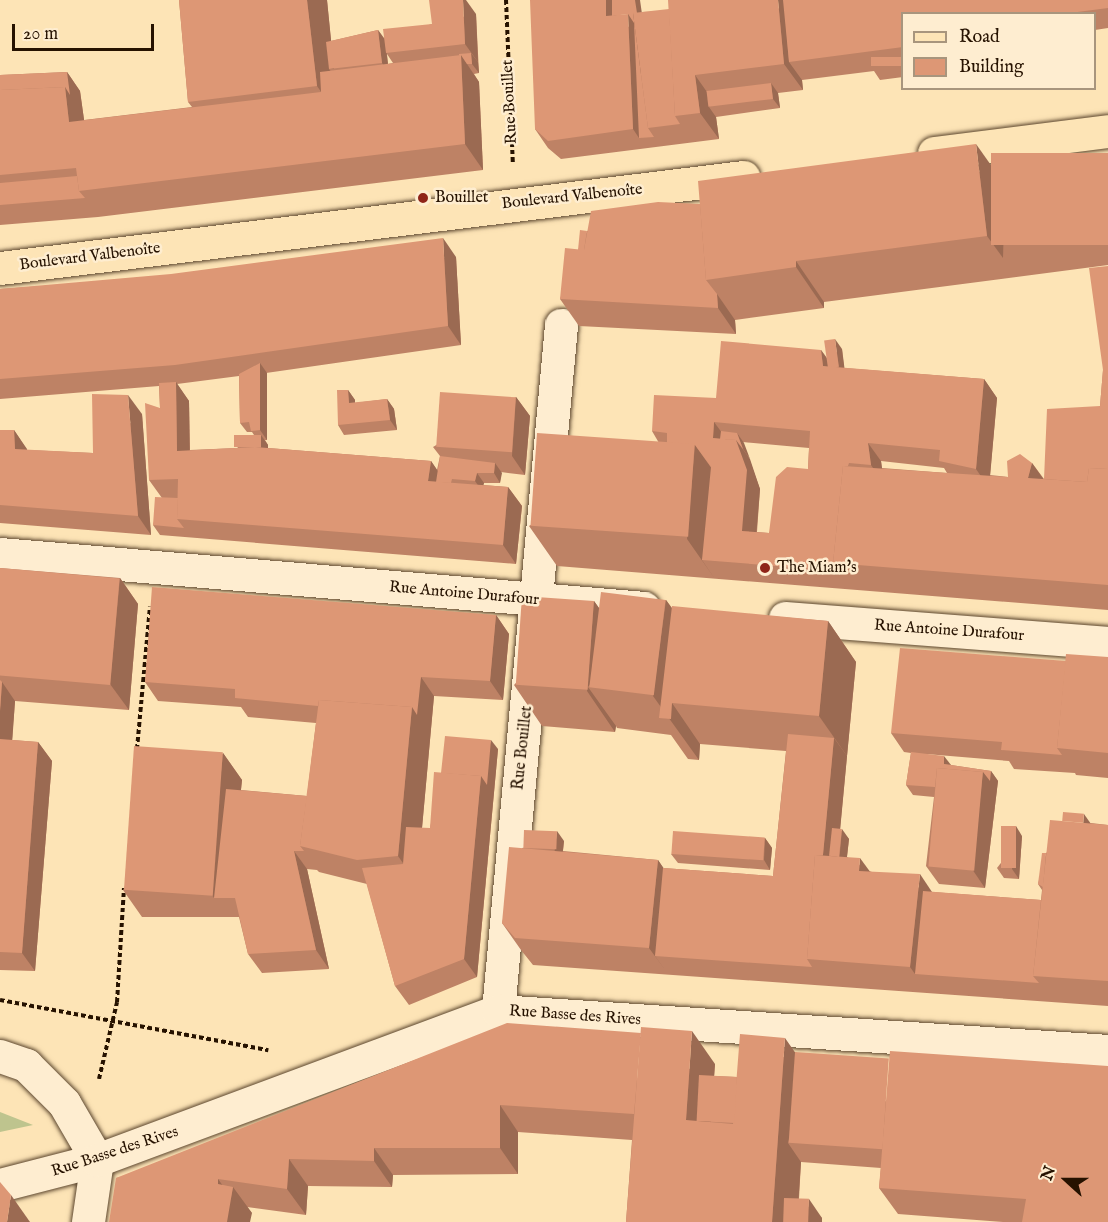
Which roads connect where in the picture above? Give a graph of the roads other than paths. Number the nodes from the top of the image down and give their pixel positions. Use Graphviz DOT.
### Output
graph roads {
  1 [pos="1108,131"];
  2 [pos="907,156"];
  3 [pos="776,172"];
  4 [pos="0,268"];
  5 [pos="561,325"];
  6 [pos="0,554"];
  7 [pos="538,601"];
  8 [pos="674,610"];
  9 [pos="756,616"];
  10 [pos="1108,643"];
  11 [pos="498,1011"];
  12 [pos="1108,1051"];
  13 [pos="0,1056"];
  14 [pos="97,1160"];
  15 [pos="0,1185"];
  16 [pos="88,1222"];
  1 -- 2 [label="main road"];
  3 -- 4 [label="main road, Boulevard Valbenoîte"];
  5 -- 7 [label="street, Rue Bouillet"];
  6 -- 7 [label="street, Rue Antoine Durafour"];
  7 -- 8 [label="street, Rue Antoine Durafour"];
  7 -- 11 [label="street, Rue Bouillet"];
  9 -- 10 [label="street, Rue Antoine Durafour"];
  11 -- 12 [label="street, Rue Basse des Rives"];
  11 -- 14 [label="street, Rue Basse des Rives"];
  13 -- 14 [label="street"];
  14 -- 15 [label="street, Rue Basse des Rives"];
  14 -- 16 [label="street"];
}
